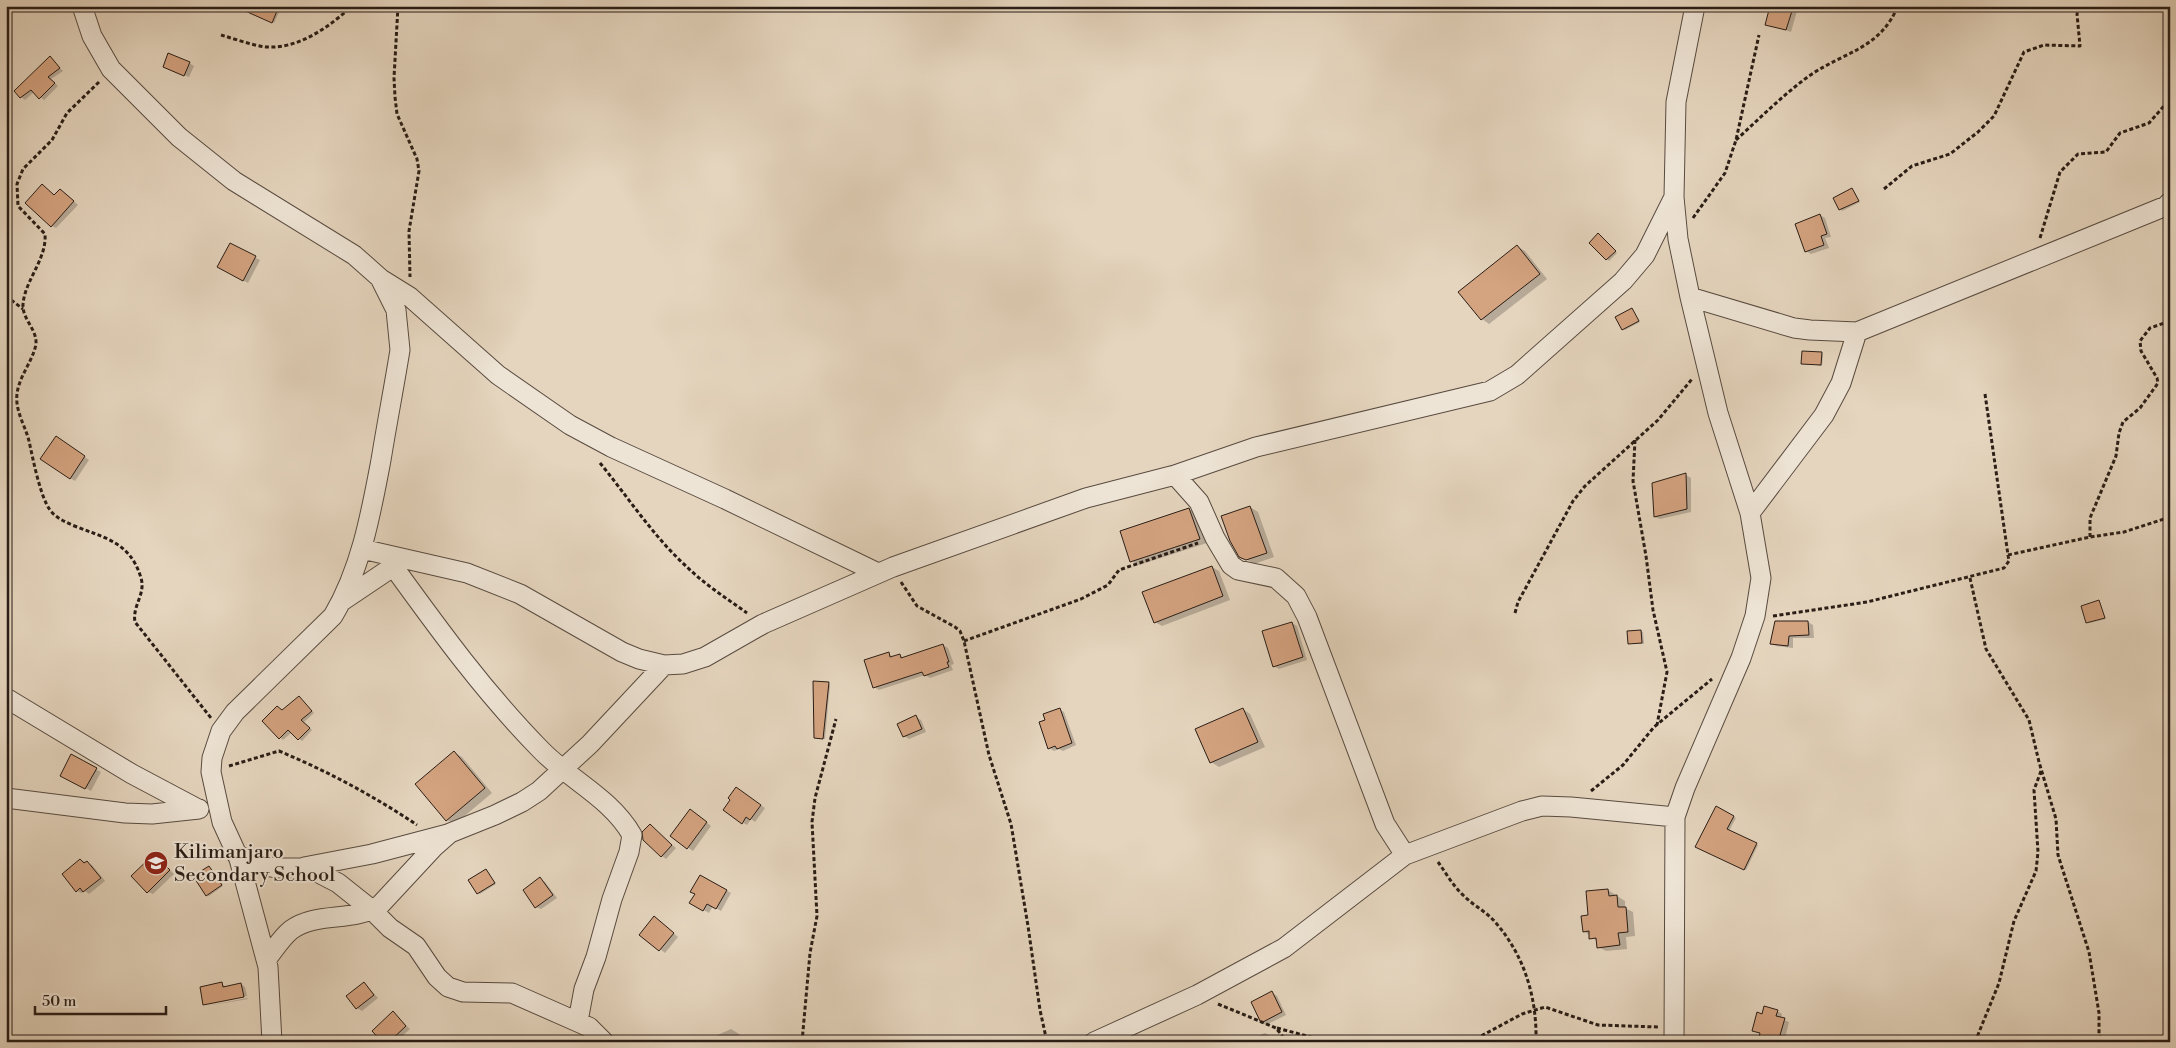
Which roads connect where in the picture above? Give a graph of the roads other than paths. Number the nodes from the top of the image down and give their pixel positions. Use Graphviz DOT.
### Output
graph roads {
  1 [pos="82,6"];
  2 [pos="1696,6"];
  3 [pos="1674,196"];
  4 [pos="2170,202"];
  5 [pos="380,278"];
  6 [pos="1690,297"];
  7 [pos="1857,332"];
  8 [pos="1175,474"];
  9 [pos="1750,513"];
  10 [pos="362,549"];
  11 [pos="400,562"];
  12 [pos="885,570"];
  13 [pos="342,600"];
  14 [pos="664,665"];
  15 [pos="6,698"];
  16 [pos="562,770"];
  17 [pos="6,798"];
  18 [pos="198,809"];
  19 [pos="1675,817"];
  20 [pos="222,822"];
  21 [pos="442,835"];
  22 [pos="236,854"];
  23 [pos="1405,855"];
  24 [pos="304,867"];
  25 [pos="372,910"];
  26 [pos="266,960"];
  27 [pos="578,1021"];
  28 [pos="1674,1033"];
  29 [pos="272,1042"];
  30 [pos="604,1042"];
  31 [pos="1094,1042"];
  1 -- 5 [label="street"];
  2 -- 3 [label="street"];
  3 -- 6 [label="street"];
  3 -- 8 [label="street"];
  4 -- 7 [label="street"];
  5 -- 10 [label="street"];
  5 -- 12 [label="street"];
  6 -- 7 [label="street"];
  6 -- 9 [label="street"];
  7 -- 9 [label="street"];
  8 -- 12 [label="street"];
  8 -- 23 [label="street"];
  9 -- 19 [label="street"];
  10 -- 11 [label="street"];
  10 -- 13 [label="street"];
  11 -- 13 [label="street"];
  11 -- 14 [label="street"];
  11 -- 16 [label="street"];
  12 -- 14 [label="street"];
  13 -- 20 [label="street"];
  14 -- 16 [label="street"];
  15 -- 18 [label="street"];
  16 -- 21 [label="street"];
  16 -- 27 [label="street"];
  17 -- 18 [label="street"];
  18 -- 20 [label="street"];
  19 -- 23 [label="street"];
  19 -- 28 [label="street"];
  20 -- 22 [label="street"];
  21 -- 24 [label="street"];
  21 -- 25 [label="street"];
  22 -- 24 [label="street"];
  22 -- 26 [label="street"];
  23 -- 31 [label="street"];
  24 -- 25 [label="street"];
  25 -- 26 [label="street"];
  25 -- 27 [label="street"];
  26 -- 29 [label="street"];
  27 -- 30 [label="street"];
}
